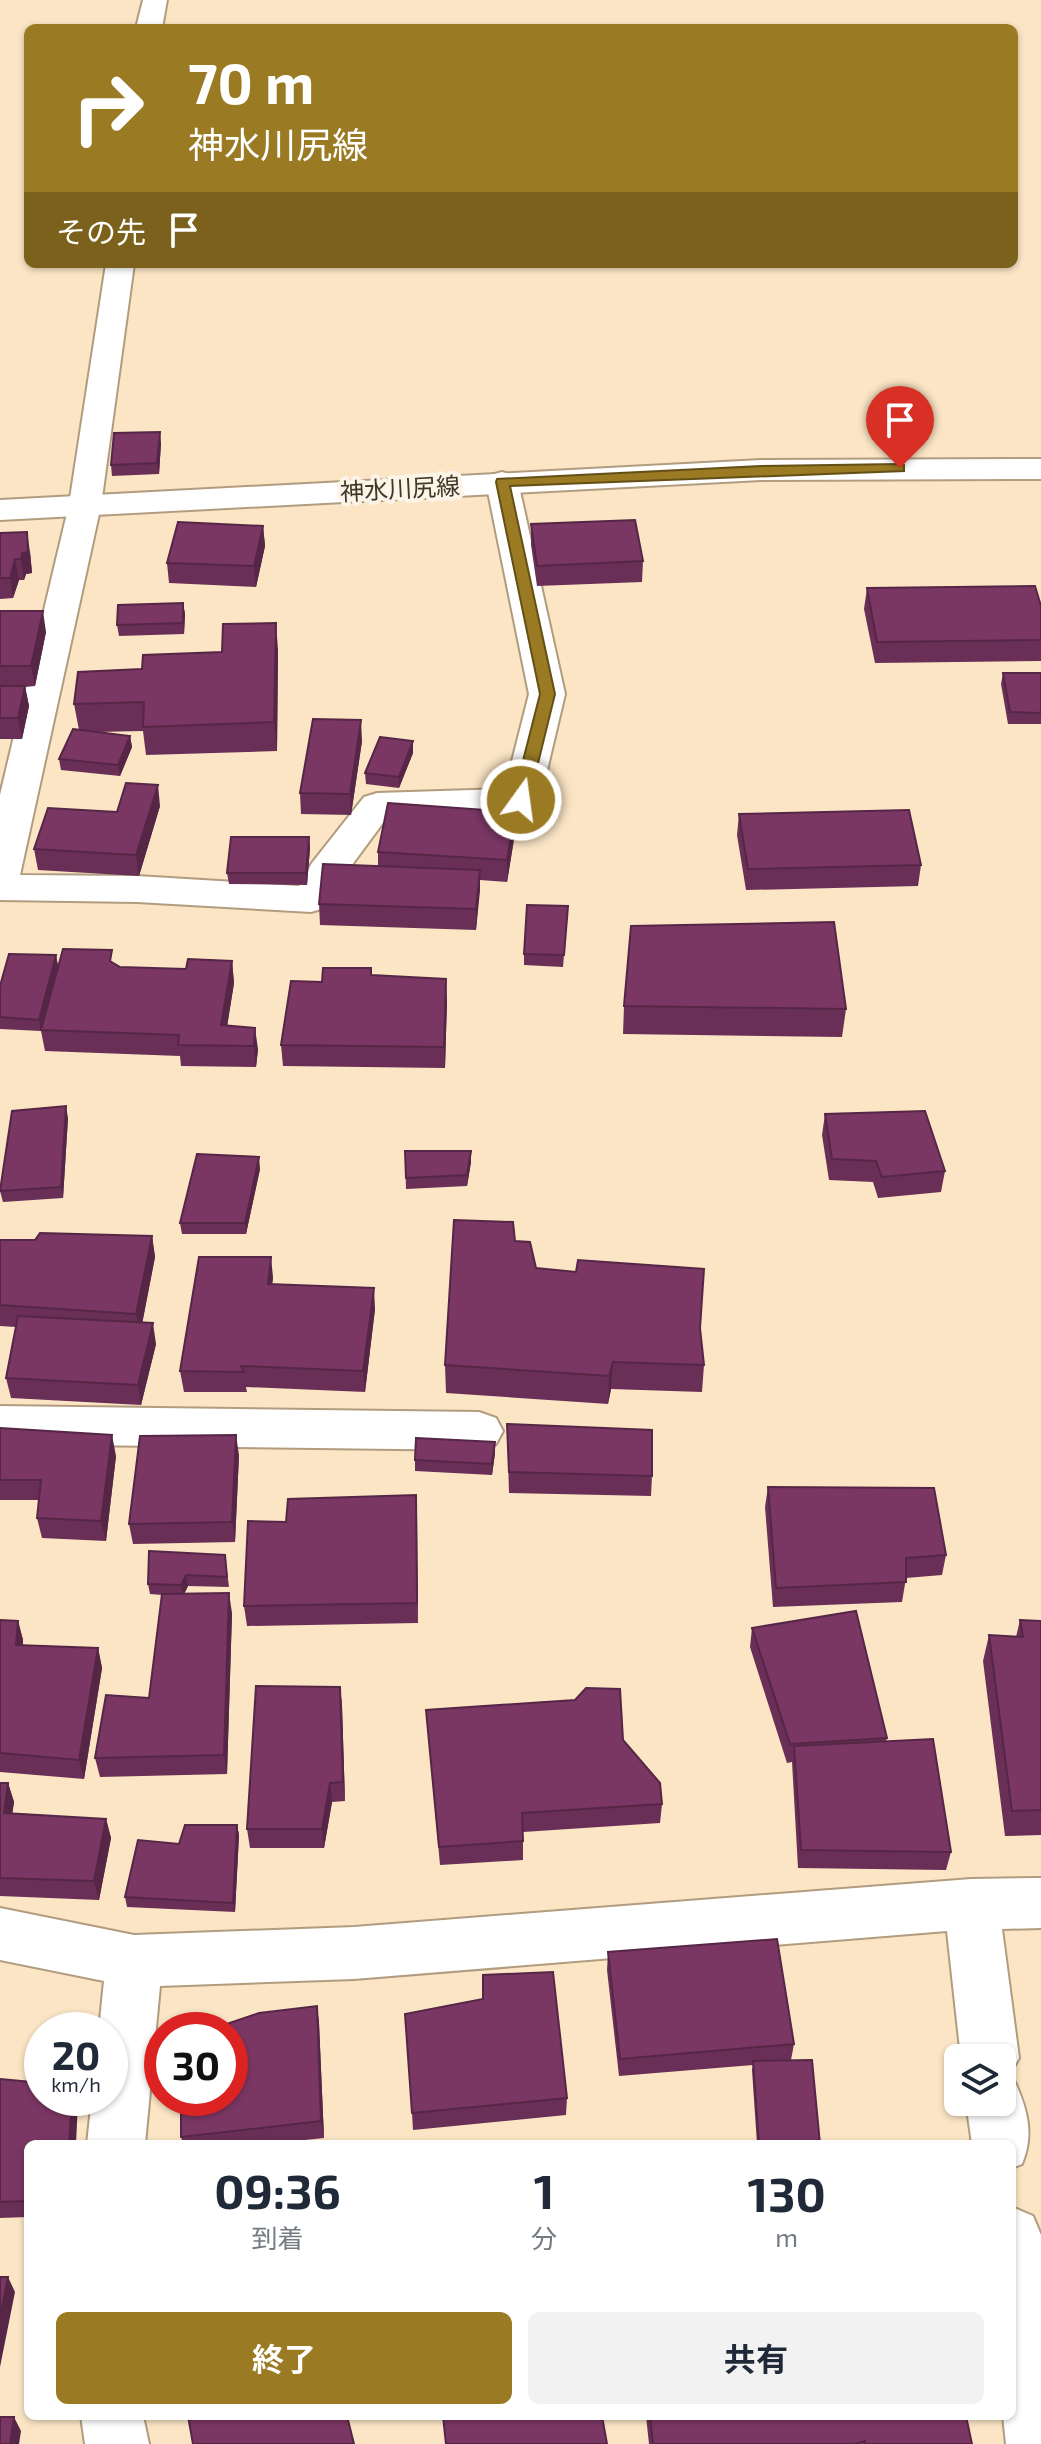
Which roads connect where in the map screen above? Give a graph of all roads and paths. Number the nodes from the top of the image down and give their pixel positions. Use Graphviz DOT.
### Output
graph roads {
  1 [pos="155,0"];
  2 [pos="150,24"];
  3 [pos="119,268"];
  4 [pos="1041,469"];
  5 [pos="502,482"];
  6 [pos="85,505"];
  7 [pos="0,510"];
  8 [pos="0,876"];
  9 [pos="0,887"];
  10 [pos="0,1425"];
  11 [pos="479,1431"];
  12 [pos="1041,1903"];
  13 [pos="971,1904"];
  14 [pos="0,1934"];
  15 [pos="134,1961"];
  16 [pos="988,2044"];
  17 [pos="997,2116"];
  18 [pos="116,2140"];
  19 [pos="1000,2140"];
  20 [pos="1016,2269"];
  21 [pos="113,2420"];
  22 [pos="117,2444"];
  23 [pos="1038,2444"];
  1 -- 2 [label="street"];
  3 -- 6 [label="street"];
  4 -- 5 [label="street, 神水川尻線"];
  5 -- 6 [label="street, 神水川尻線"];
  5 -- 9 [label="street"];
  6 -- 7 [label="street, 神水川尻線"];
  6 -- 8 [label="street"];
  10 -- 11 [label="street"];
  12 -- 13 [label="street"];
  13 -- 15 [label="street"];
  13 -- 16 [label="street"];
  14 -- 15 [label="street"];
  15 -- 18 [label="street"];
  17 -- 19 [label="street"];
  20 -- 23 [label="street"];
  21 -- 22 [label="street"];
}
